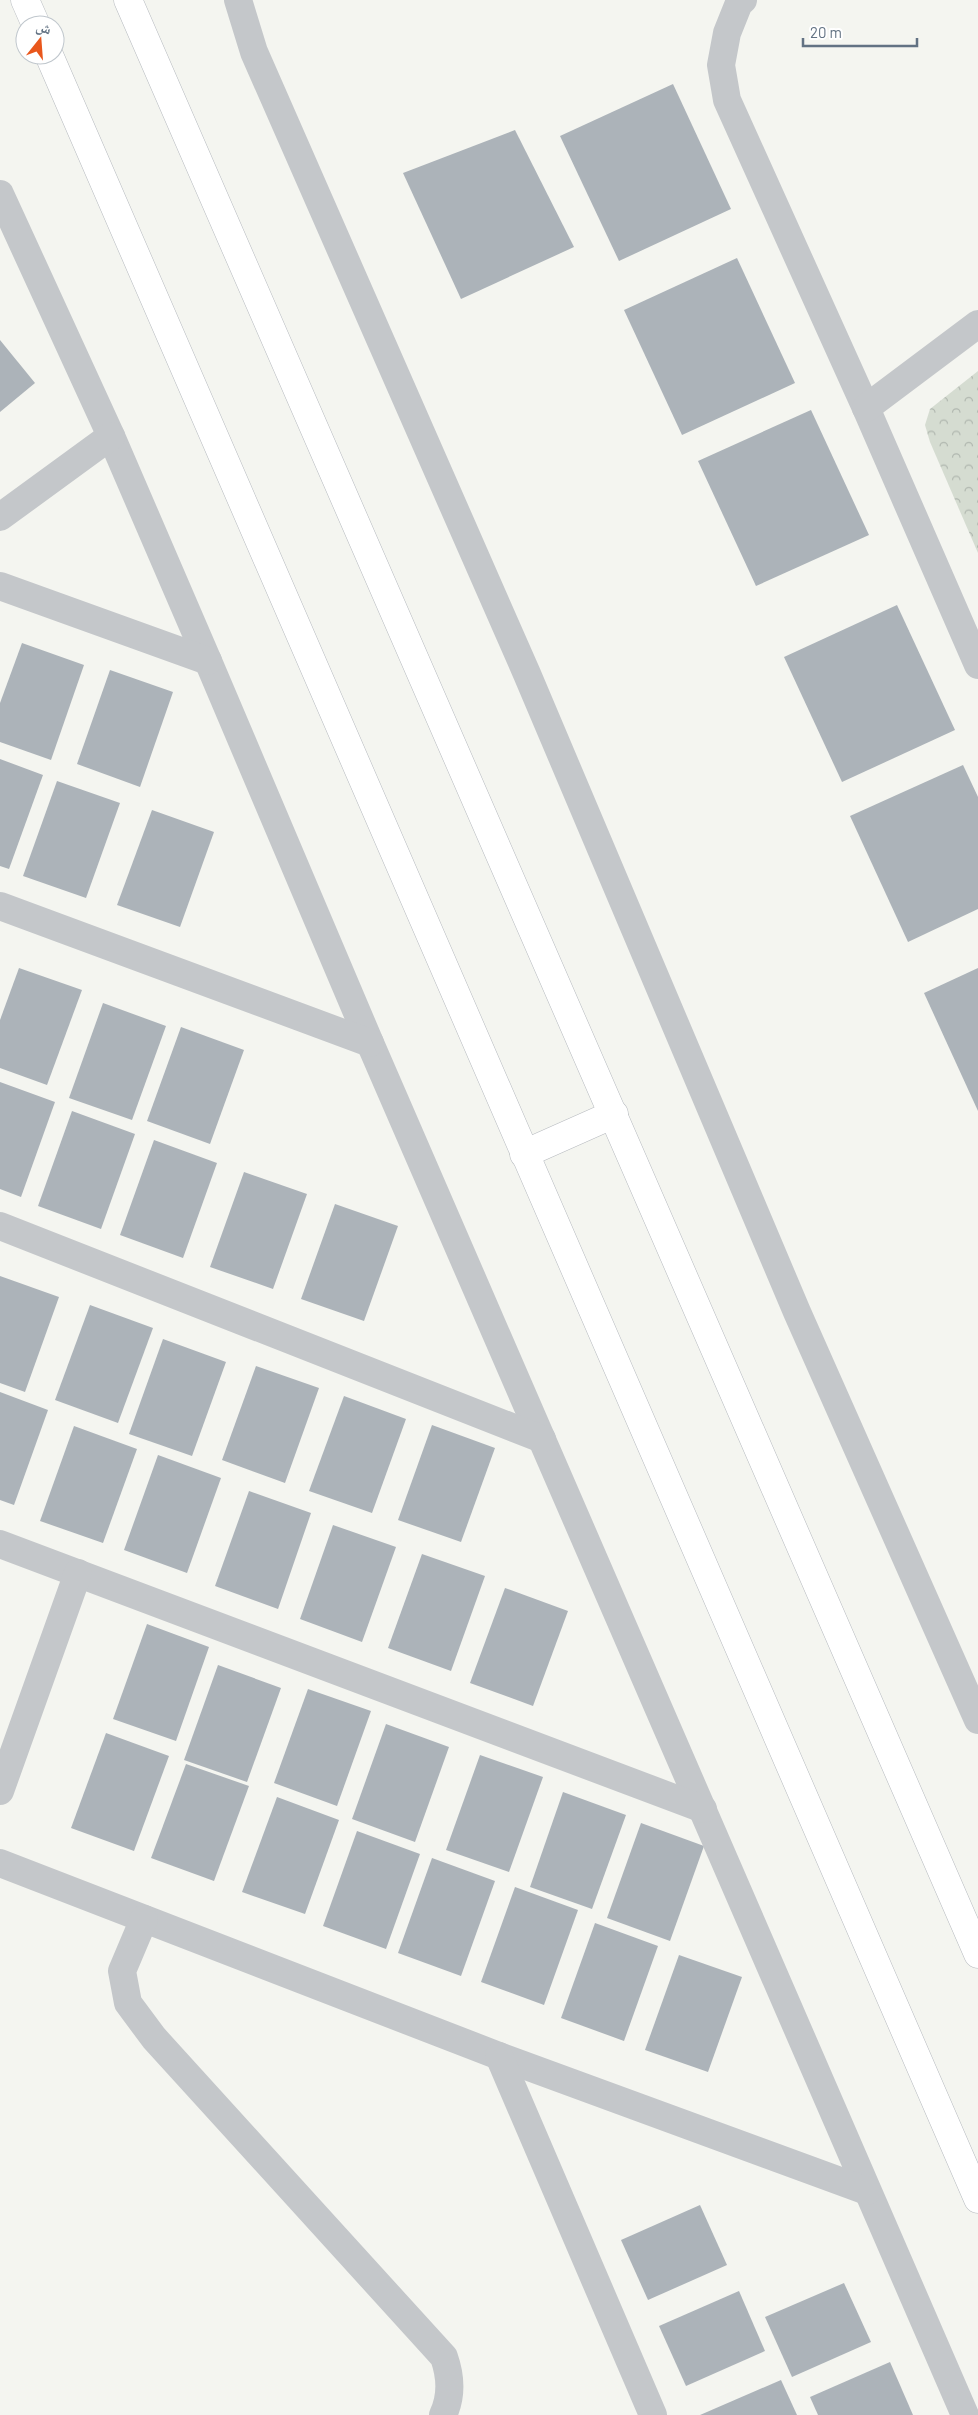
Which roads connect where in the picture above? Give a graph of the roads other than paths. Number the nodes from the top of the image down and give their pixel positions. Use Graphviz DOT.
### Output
graph roads {
  1 [pos="25,0"];
  2 [pos="128,0"];
  3 [pos="238,0"];
  4 [pos="743,0"];
  5 [pos="32,15"];
  6 [pos="53,65"];
  7 [pos="0,194"];
  8 [pos="978,324"];
  9 [pos="866,408"];
  10 [pos="111,436"];
  11 [pos="0,517"];
  12 [pos="0,586"];
  13 [pos="208,661"];
  14 [pos="978,664"];
  15 [pos="0,906"];
  16 [pos="370,1043"];
  17 [pos="614,1114"];
  18 [pos="524,1154"];
  19 [pos="0,1226"];
  20 [pos="542,1439"];
  21 [pos="0,1544"];
  22 [pos="78,1573"];
  23 [pos="978,1720"];
  24 [pos="0,1791"];
  25 [pos="702,1809"];
  26 [pos="0,1863"];
  27 [pos="144,1919"];
  28 [pos="978,1954"];
  29 [pos="499,2056"];
  30 [pos="868,2191"];
  31 [pos="978,2199"];
  32 [pos="442,2415"];
  33 [pos="653,2415"];
  34 [pos="965,2415"];
  1 -- 5 [label="street"];
  2 -- 17 [label="street"];
  3 -- 23 [label="street"];
  4 -- 9 [label="street"];
  6 -- 18 [label="street"];
  7 -- 10 [label="street"];
  8 -- 9 [label="street"];
  9 -- 14 [label="street"];
  10 -- 11 [label="street"];
  10 -- 13 [label="street"];
  12 -- 13 [label="street"];
  13 -- 16 [label="street"];
  15 -- 16 [label="street"];
  16 -- 20 [label="street"];
  17 -- 18 [label="street"];
  17 -- 28 [label="street"];
  18 -- 31 [label="street"];
  19 -- 20 [label="street"];
  20 -- 25 [label="street"];
  21 -- 22 [label="street"];
  22 -- 24 [label="street"];
  22 -- 25 [label="street"];
  25 -- 30 [label="street"];
  26 -- 27 [label="street"];
  27 -- 29 [label="street"];
  27 -- 32 [label="street"];
  29 -- 30 [label="street"];
  29 -- 33 [label="street"];
  30 -- 34 [label="street"];
}
